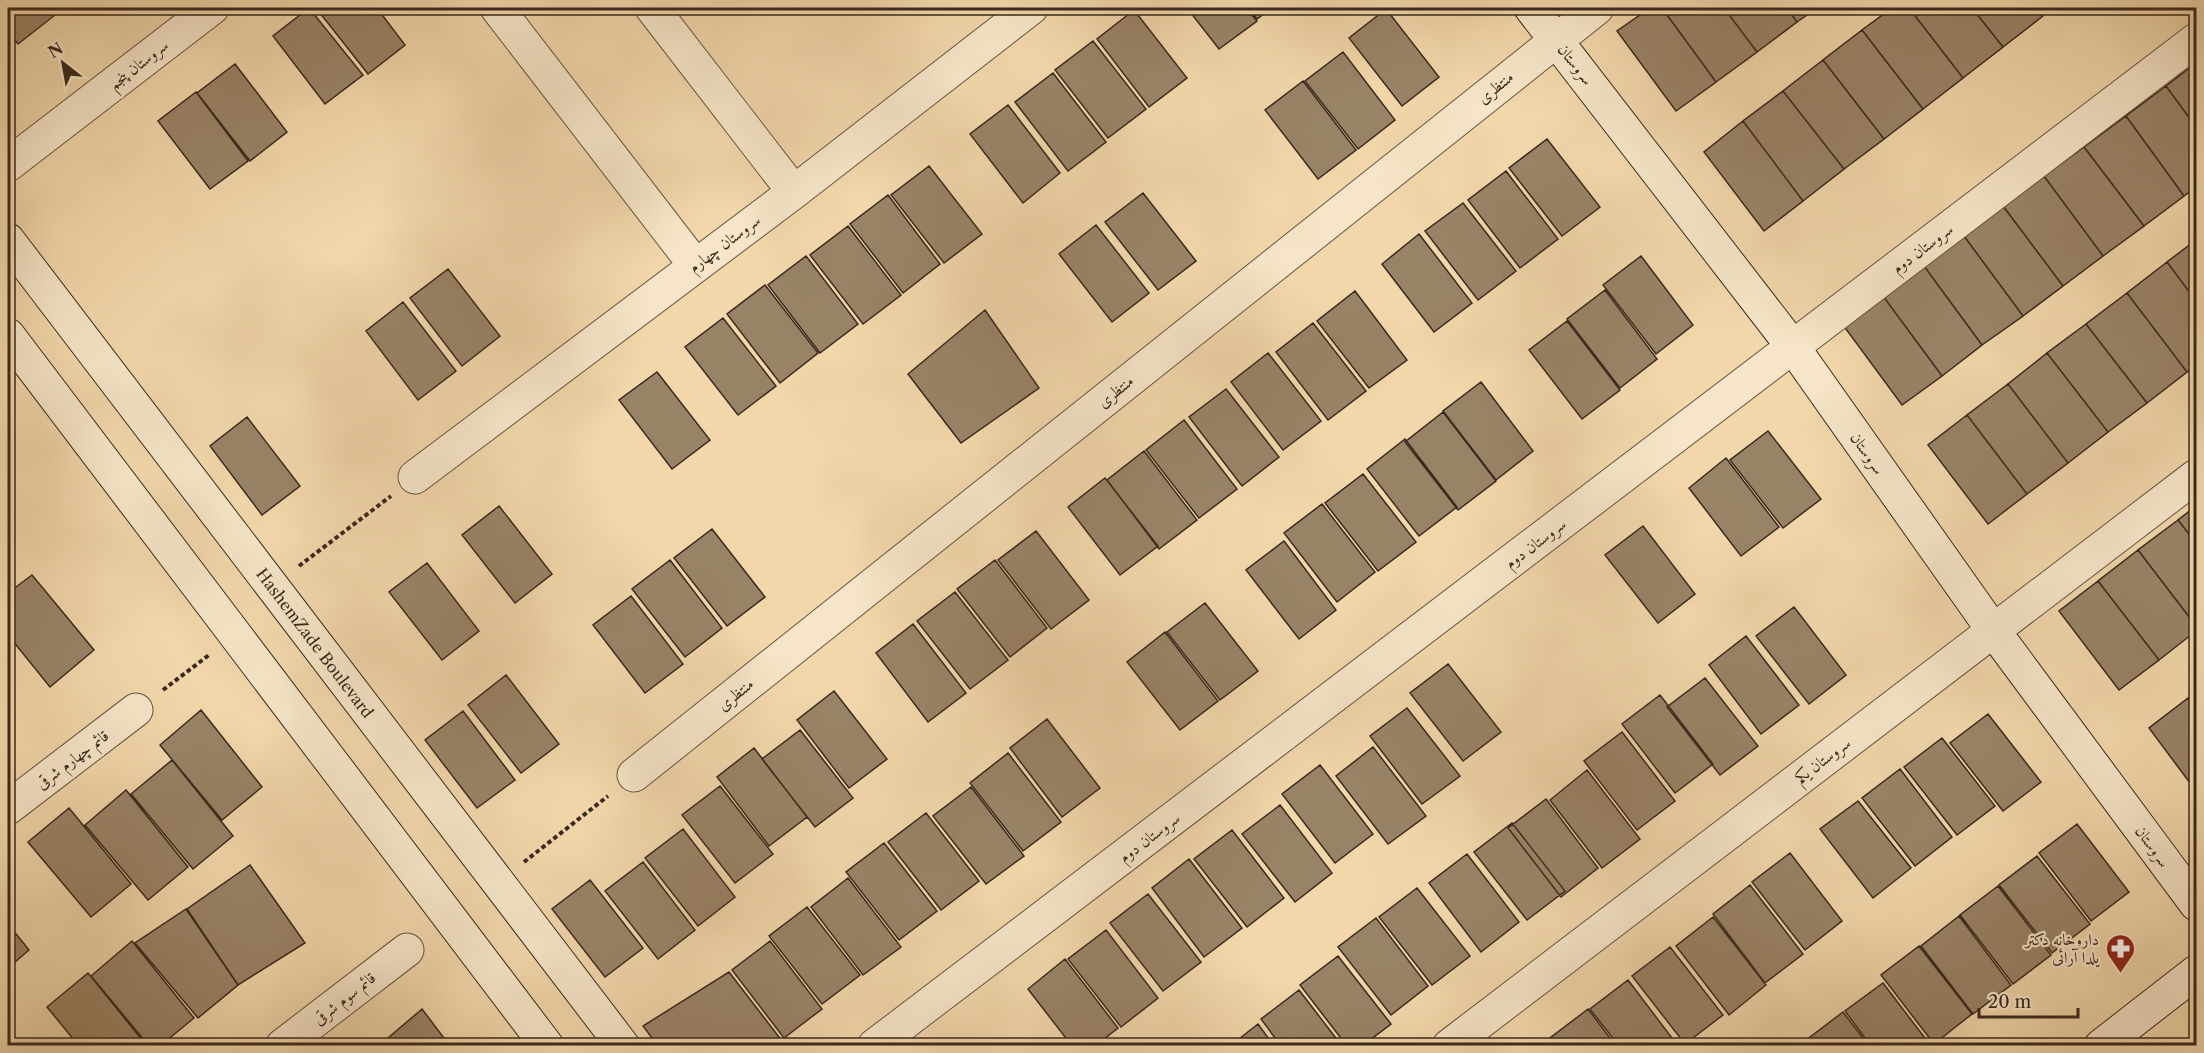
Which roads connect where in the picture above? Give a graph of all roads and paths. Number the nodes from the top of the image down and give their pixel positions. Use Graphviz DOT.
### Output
graph roads {
  1 [pos="212,8"];
  2 [pos="497,8"];
  3 [pos="652,8"];
  4 [pos="1031,8"];
  5 [pos="1530,8"];
  6 [pos="1597,8"];
  7 [pos="1556,38"];
  8 [pos="2196,40"];
  9 [pos="8,165"];
  10 [pos="794,192"];
  11 [pos="8,240"];
  12 [pos="695,265"];
  13 [pos="8,335"];
  14 [pos="1793,347"];
  15 [pos="2196,476"];
  16 [pos="415,477"];
  17 [pos="272,587"];
  18 [pos="1994,630"];
  19 [pos="236,635"];
  20 [pos="136,710"];
  21 [pos="634,775"];
  22 [pos="8,808"];
  23 [pos="499,883"];
  24 [pos="2196,904"];
  25 [pos="406,950"];
  26 [pos="2196,972"];
  27 [pos="282,1046"];
  28 [pos="547,1046"];
  29 [pos="623,1046"];
  30 [pos="874,1046"];
  31 [pos="1449,1046"];
  32 [pos="2101,1046"];
  1 -- 9 [label="street, سروستان پنجم"];
  2 -- 12 [label="street"];
  3 -- 10 [label="street"];
  4 -- 10 [label="street, سروستان چهارم"];
  5 -- 7 [label="street, سروستان"];
  6 -- 7 [label="street, منتظری"];
  7 -- 14 [label="street, سروستان"];
  7 -- 21 [label="street, منتظری"];
  8 -- 14 [label="street, سروستان دوم"];
  10 -- 12 [label="street, سروستان چهارم"];
  11 -- 17 [label="street, HashemZade Boulevard"];
  12 -- 16 [label="street, سروستان چهارم"];
  13 -- 19 [label="street"];
  14 -- 18 [label="street, سروستان"];
  14 -- 30 [label="street, سروستان دوم"];
  15 -- 18 [label="street, سروستان یکم"];
  16 -- 17 [label="path"];
  17 -- 23 [label="street, HashemZade Boulevard"];
  18 -- 24 [label="street, سروستان"];
  18 -- 31 [label="street, سروستان یکم"];
  19 -- 20 [label="path"];
  19 -- 28 [label="street"];
  20 -- 22 [label="street, قائم چهارم شرقی"];
  21 -- 23 [label="path"];
  23 -- 29 [label="street, HashemZade Boulevard"];
  25 -- 27 [label="street, قائم سوم شرقی"];
  26 -- 32 [label="street"];
}
